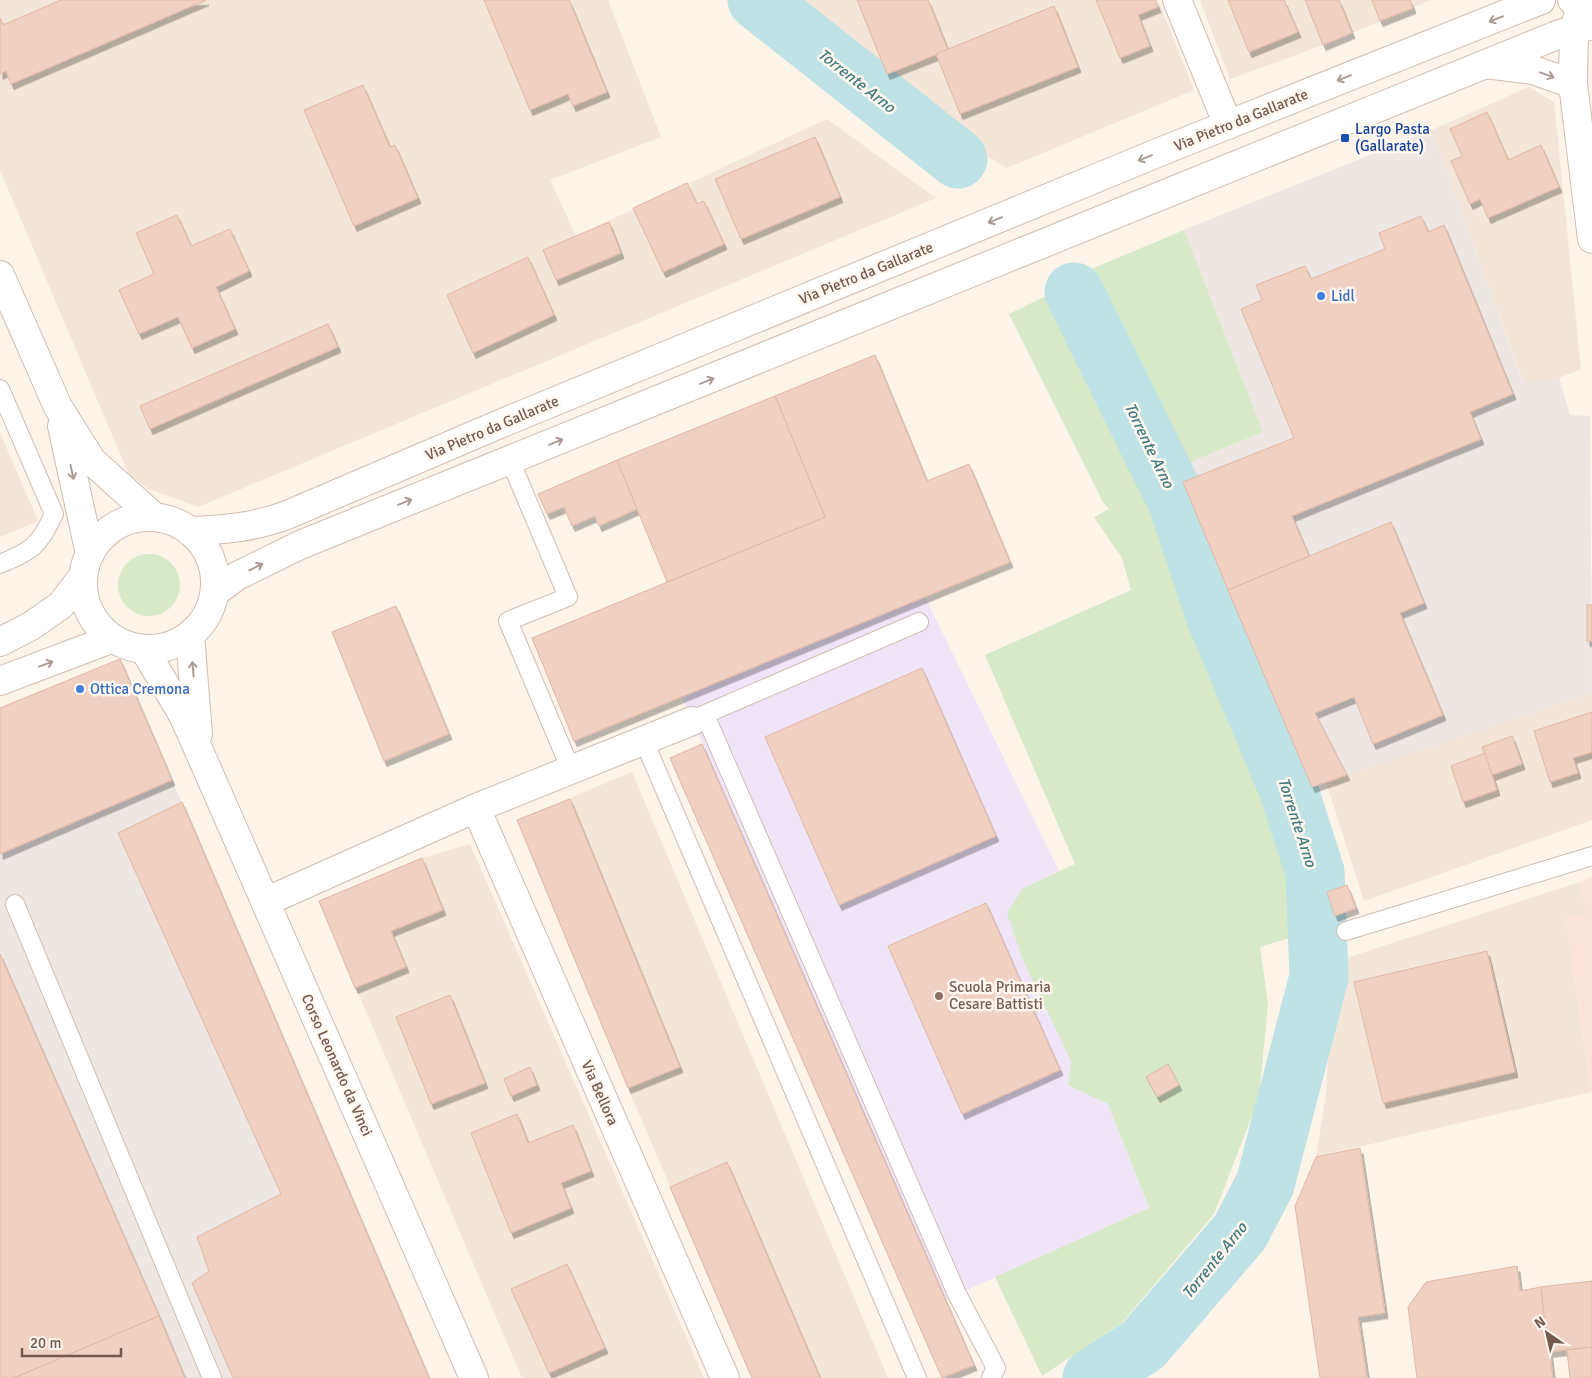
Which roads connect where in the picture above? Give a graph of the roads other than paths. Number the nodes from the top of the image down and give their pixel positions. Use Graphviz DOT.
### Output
graph roads {
  1 [pos="1177,0"];
  2 [pos="1541,0"];
  3 [pos="1582,16"];
  4 [pos="1592,55"];
  5 [pos="1486,64"];
  6 [pos="1573,84"];
  7 [pos="1228,125"];
  8 [pos="1592,239"];
  9 [pos="0,275"];
  10 [pos="0,389"];
  11 [pos="58,407"];
  12 [pos="510,460"];
  13 [pos="154,517"];
  14 [pos="189,531"];
  15 [pos="0,564"];
  16 [pos="86,565"];
  17 [pos="215,592"];
  18 [pos="919,622"];
  19 [pos="190,636"];
  20 [pos="111,639"];
  21 [pos="0,642"];
  22 [pos="144,649"];
  23 [pos="0,681"];
  24 [pos="698,718"];
  25 [pos="644,742"];
  26 [pos="200,753"];
  27 [pos="571,770"];
  28 [pos="476,808"];
  29 [pos="1592,856"];
  30 [pos="266,902"];
  31 [pos="15,904"];
  32 [pos="1346,931"];
  33 [pos="212,1378"];
  34 [pos="474,1378"];
  35 [pos="725,1378"];
  36 [pos="917,1378"];
  37 [pos="991,1378"];
  1 -- 7 [label="street"];
  2 -- 7 [label="street, Via Pietro da Gallarate, one-way"];
  3 -- 5 [label="street"];
  3 -- 6 [label="street"];
  4 -- 6 [label="street"];
  5 -- 6 [label="street, one-way"];
  12 -- 5 [label="street, one-way"];
  6 -- 8 [label="street"];
  7 -- 14 [label="street, Via Pietro da Gallarate, one-way"];
  9 -- 11 [label="street"];
  10 -- 15 [label="lane"];
  11 -- 13 [label="street"];
  11 -- 16 [label="street, one-way"];
  17 -- 12 [label="street, one-way"];
  12 -- 27 [label="lane"];
  13 -- 14 [label="street"];
  13 -- 16 [label="street"];
  14 -- 17 [label="street"];
  16 -- 20 [label="street"];
  16 -- 21 [label="street"];
  17 -- 19 [label="street"];
  18 -- 24 [label="lane"];
  19 -- 22 [label="street"];
  26 -- 19 [label="street, Corso Leonardo da Vinci, one-way"];
  20 -- 22 [label="street"];
  23 -- 20 [label="street, one-way"];
  22 -- 26 [label="street, Corso Leonardo da Vinci"];
  24 -- 25 [label="street"];
  24 -- 37 [label="lane"];
  25 -- 27 [label="street"];
  25 -- 36 [label="lane"];
  26 -- 30 [label="street, Corso Leonardo da Vinci"];
  27 -- 28 [label="street"];
  28 -- 30 [label="street"];
  28 -- 35 [label="street, Via Bellora"];
  29 -- 32 [label="lane"];
  30 -- 34 [label="street, Corso Leonardo da Vinci"];
  31 -- 33 [label="lane"];
}
